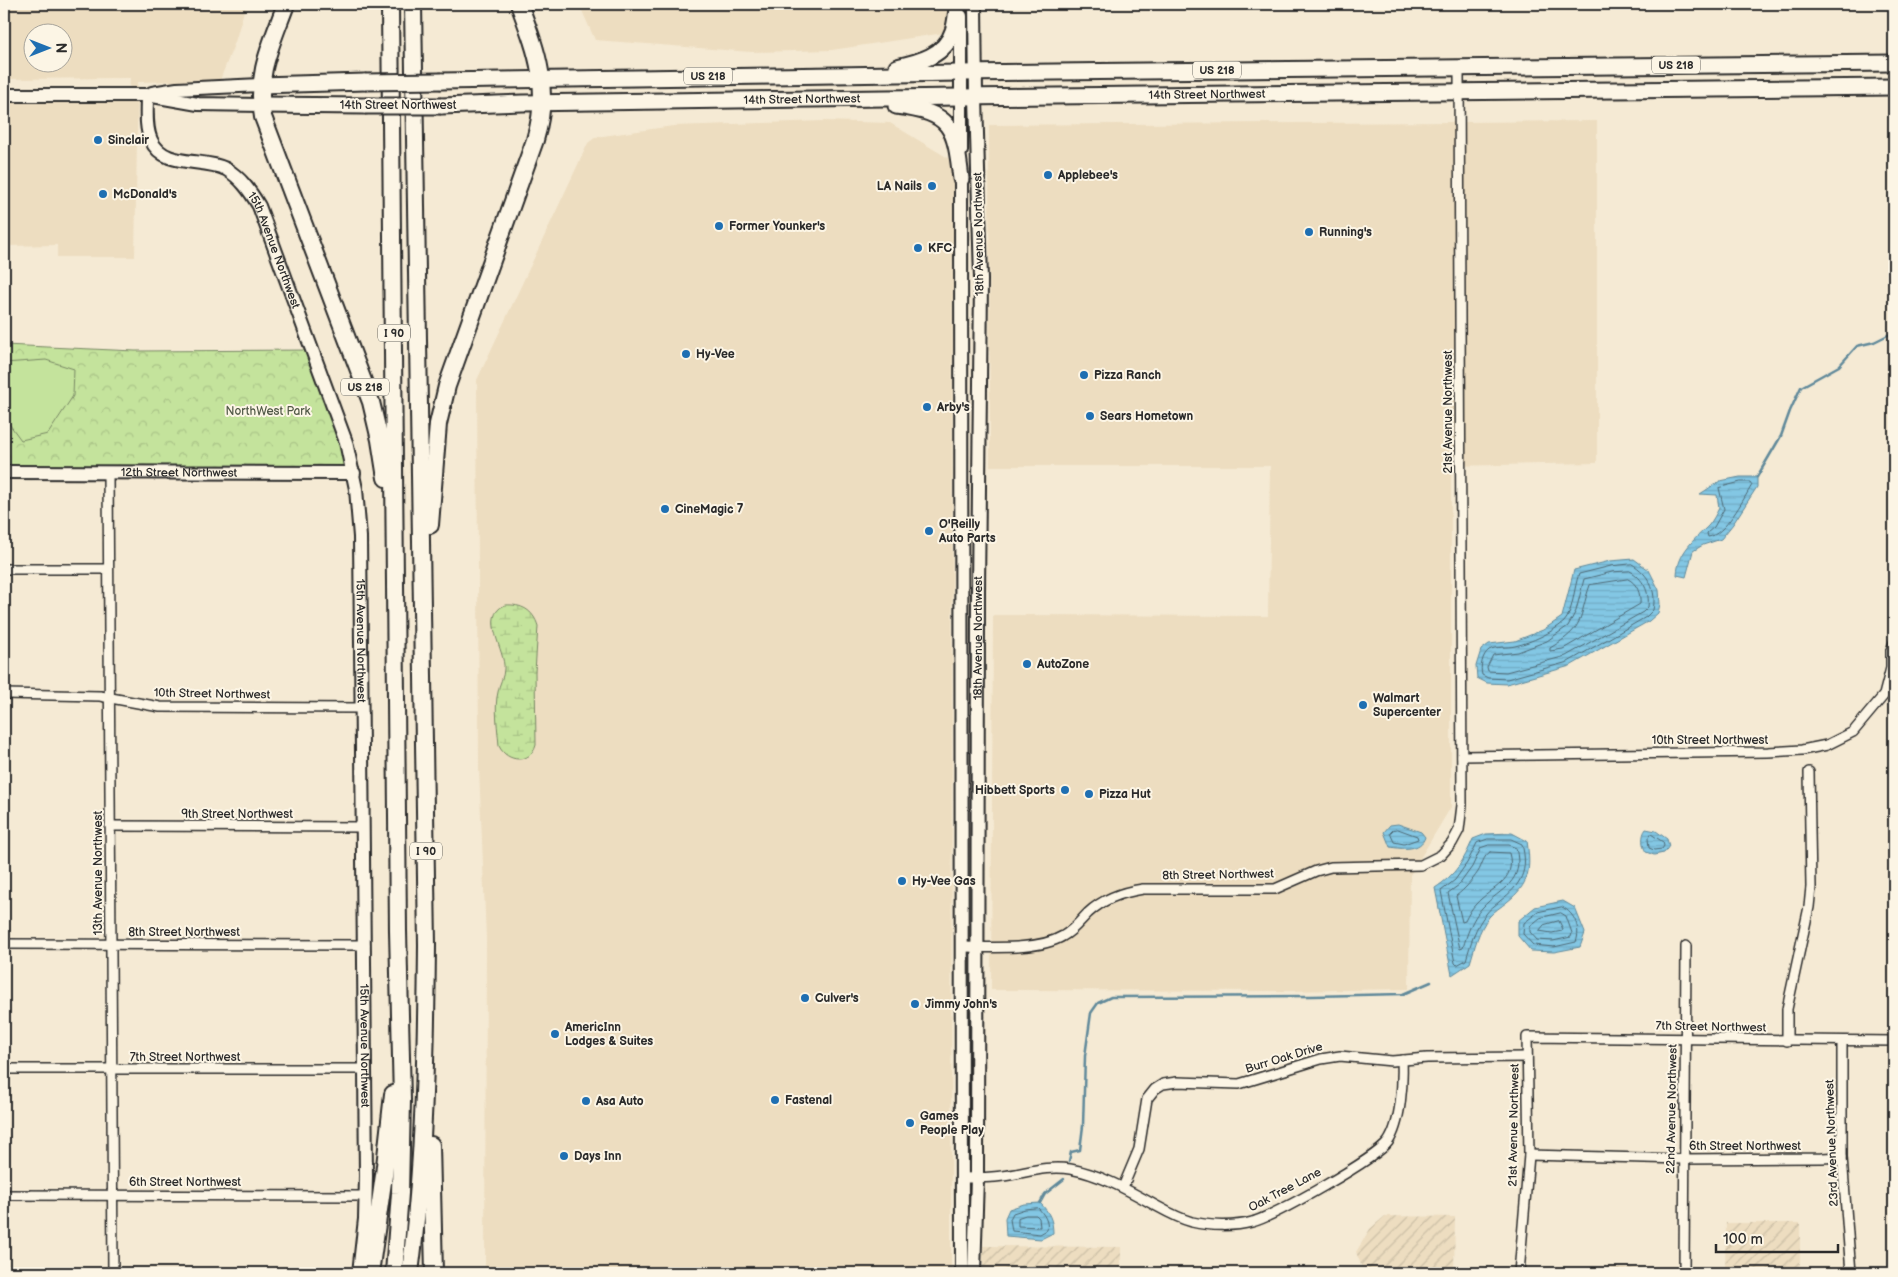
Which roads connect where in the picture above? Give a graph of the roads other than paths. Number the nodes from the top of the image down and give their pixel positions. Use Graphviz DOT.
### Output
graph roads {
  1 [pos="286,4"];
  2 [pos="390,4"];
  3 [pos="413,4"];
  4 [pos="519,4"];
  5 [pos="959,4"];
  6 [pos="975,4"];
  7 [pos="1894,62"];
  8 [pos="1459,67"];
  9 [pos="968,73"];
  10 [pos="828,75"];
  11 [pos="542,78"];
  12 [pos="260,85"];
  13 [pos="1894,87"];
  14 [pos="1459,91"];
  15 [pos="147,94"];
  16 [pos="4,95"];
  17 [pos="960,97"];
  18 [pos="976,98"];
  19 [pos="827,99"];
  20 [pos="542,102"];
  21 [pos="261,105"];
  22 [pos="961,179"];
  23 [pos="4,472"];
  24 [pos="108,472"];
  25 [pos="354,474"];
  26 [pos="4,569"];
  27 [pos="108,569"];
  28 [pos="1894,644"];
  29 [pos="422,662"];
  30 [pos="396,663"];
  31 [pos="4,694"];
  32 [pos="109,698"];
  33 [pos="362,708"];
  34 [pos="1462,756"];
  35 [pos="1809,772"];
  36 [pos="110,826"];
  37 [pos="363,827"];
  38 [pos="4,944"];
  39 [pos="111,944"];
  40 [pos="365,945"];
  41 [pos="961,946"];
  42 [pos="978,946"];
  43 [pos="1686,946"];
  44 [pos="400,1017"];
  45 [pos="1527,1037"];
  46 [pos="1686,1039"];
  47 [pos="426,1040"];
  48 [pos="1787,1041"];
  49 [pos="1842,1041"];
  50 [pos="1894,1041"];
  51 [pos="1527,1057"];
  52 [pos="1402,1060"];
  53 [pos="4,1069"];
  54 [pos="112,1069"];
  55 [pos="366,1070"];
  56 [pos="1529,1156"];
  57 [pos="1842,1157"];
  58 [pos="1684,1159"];
  59 [pos="962,1178"];
  60 [pos="977,1178"];
  61 [pos="1122,1187"];
  62 [pos="113,1194"];
  63 [pos="4,1195"];
  64 [pos="366,1196"];
  65 [pos="113,1273"];
  66 [pos="359,1273"];
  67 [pos="370,1273"];
  68 [pos="394,1273"];
  69 [pos="410,1273"];
  70 [pos="434,1273"];
  71 [pos="962,1273"];
  72 [pos="974,1273"];
  73 [pos="1519,1273"];
  74 [pos="1684,1273"];
  75 [pos="1850,1273"];
  1 -- 12 [label="highway"];
  2 -- 30 [label="highway, I 90"];
  3 -- 29 [label="highway, I 90"];
  4 -- 11 [label="highway"];
  5 -- 9 [label="street, 18th Avenue Northwest"];
  5 -- 10 [label="main road"];
  6 -- 9 [label="street, 18th Avenue Northwest"];
  7 -- 8 [label="main road, US 218"];
  8 -- 9 [label="main road, 14th Street Northwest / US 218"];
  8 -- 14 [label="street, 21st Avenue Northwest"];
  9 -- 10 [label="main road, 14th Street Northwest / US 218"];
  9 -- 17 [label="street, 18th Avenue Northwest"];
  9 -- 18 [label="street, 18th Avenue Northwest"];
  10 -- 11 [label="main road, 14th Street Northwest / US 218"];
  11 -- 12 [label="main road, 14th Street Northwest / US 218, bridge"];
  11 -- 20 [label="highway"];
  12 -- 15 [label="street, 14th Street Northwest"];
  12 -- 21 [label="highway, US 218"];
  13 -- 14 [label="main road, US 218"];
  14 -- 18 [label="main road, 14th Street Northwest / US 218"];
  14 -- 34 [label="street, 21st Avenue Northwest"];
  15 -- 16 [label="street, 14th Street Northwest"];
  15 -- 21 [label="street, 14th Street Northwest"];
  15 -- 25 [label="street, 15th Avenue Northwest"];
  17 -- 18 [label="main road, 14th Street Northwest / US 218"];
  17 -- 19 [label="main road, 14th Street Northwest / US 218"];
  17 -- 22 [label="street, 18th Avenue Northwest"];
  18 -- 42 [label="street, 18th Avenue Northwest"];
  19 -- 20 [label="main road, 14th Street Northwest / US 218"];
  19 -- 22 [label="main road"];
  20 -- 21 [label="main road, 14th Street Northwest, bridge"];
  20 -- 29 [label="highway"];
  21 -- 30 [label="highway, US 218"];
  22 -- 41 [label="street, 18th Avenue Northwest"];
  23 -- 24 [label="street, 12th Street Northwest"];
  24 -- 25 [label="street, 12th Street Northwest"];
  24 -- 27 [label="street, 13th Avenue Northwest"];
  25 -- 33 [label="street, 15th Avenue Northwest"];
  26 -- 27 [label="street"];
  27 -- 32 [label="street, 13th Avenue Northwest"];
  28 -- 34 [label="street, 10th Street Northwest"];
  29 -- 47 [label="highway, I 90"];
  30 -- 44 [label="highway, I 90"];
  31 -- 32 [label="street, 10th Street Northwest"];
  32 -- 33 [label="street, 10th Street Northwest"];
  32 -- 36 [label="street, 13th Avenue Northwest"];
  33 -- 37 [label="street, 15th Avenue Northwest"];
  34 -- 42 [label="street, 8th Street Northwest"];
  35 -- 48 [label="street"];
  36 -- 37 [label="street, 9th Street Northwest"];
  36 -- 39 [label="street, 13th Avenue Northwest"];
  37 -- 40 [label="street, 15th Avenue Northwest"];
  38 -- 39 [label="street, 8th Street Northwest"];
  39 -- 40 [label="street, 8th Street Northwest"];
  39 -- 54 [label="street, 13th Avenue Northwest"];
  40 -- 55 [label="street, 15th Avenue Northwest"];
  41 -- 42 [label="street, 8th Street Northwest"];
  41 -- 59 [label="street, 18th Avenue Northwest"];
  42 -- 60 [label="street, 18th Avenue Northwest"];
  43 -- 46 [label="street, 22nd Avenue Northwest"];
  44 -- 67 [label="highway"];
  44 -- 68 [label="highway, I 90"];
  45 -- 46 [label="street, 7th Street Northwest"];
  45 -- 51 [label="street, 21st Avenue Northwest"];
  46 -- 48 [label="street, 7th Street Northwest"];
  46 -- 58 [label="street, 22nd Avenue Northwest"];
  47 -- 69 [label="highway, I 90"];
  47 -- 70 [label="highway"];
  48 -- 49 [label="street, 7th Street Northwest"];
  49 -- 50 [label="street, 7th Street Northwest"];
  49 -- 57 [label="street, 23rd Avenue Northwest"];
  51 -- 52 [label="street, Burr Oak Drive"];
  51 -- 56 [label="street, 21st Avenue Northwest"];
  52 -- 61 [label="street, Burr Oak Drive"];
  52 -- 61 [label="street, Oak Tree Lane"];
  53 -- 54 [label="street, 7th Street Northwest"];
  54 -- 55 [label="street, 7th Street Northwest"];
  54 -- 62 [label="street, 13th Avenue Northwest"];
  55 -- 64 [label="street, 15th Avenue Northwest"];
  56 -- 58 [label="street, 6th Street Northwest"];
  56 -- 73 [label="street, 21st Avenue Northwest"];
  57 -- 58 [label="street, 6th Street Northwest"];
  57 -- 75 [label="street, 23rd Avenue Northwest"];
  58 -- 74 [label="street, 22nd Avenue Northwest"];
  59 -- 60 [label="street, Oak Tree Lane"];
  59 -- 71 [label="street, 18th Avenue Northwest"];
  60 -- 61 [label="street, Oak Tree Lane"];
  60 -- 72 [label="street, 18th Avenue Northwest"];
  62 -- 63 [label="street, 6th Street Northwest"];
  62 -- 64 [label="street, 6th Street Northwest"];
  62 -- 65 [label="street, 13th Avenue Northwest"];
  64 -- 66 [label="street, 15th Avenue Northwest"];
}
